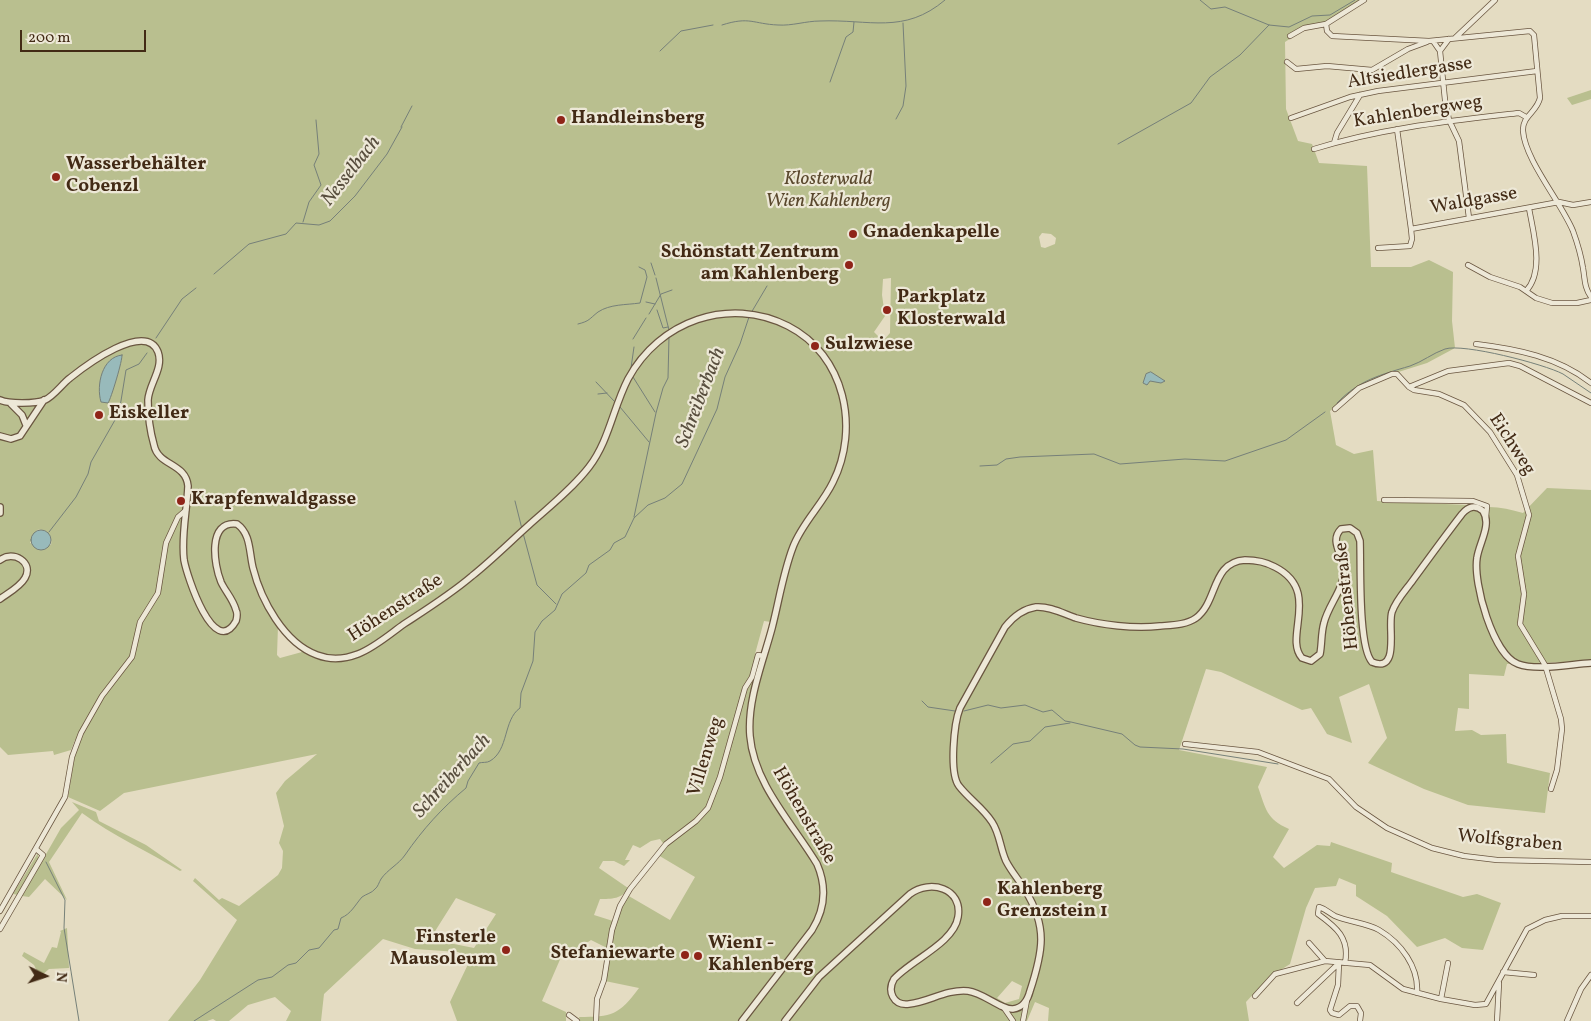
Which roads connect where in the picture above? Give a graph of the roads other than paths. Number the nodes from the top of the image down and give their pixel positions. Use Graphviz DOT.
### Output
graph roads {
  1 [pos="1364,0"];
  2 [pos="1495,0"];
  3 [pos="1326,24"];
  4 [pos="1290,36"];
  5 [pos="1452,38"];
  6 [pos="1431,41"];
  7 [pos="1440,51"];
  8 [pos="1286,62"];
  9 [pos="1537,71"];
  10 [pos="1443,82"];
  11 [pos="1360,95"];
  12 [pos="1526,117"];
  13 [pos="1292,118"];
  14 [pos="1449,120"];
  15 [pos="1397,129"];
  16 [pos="1334,143"];
  17 [pos="1314,149"];
  18 [pos="1559,202"];
  19 [pos="1591,202"];
  20 [pos="1529,208"];
  21 [pos="1469,218"];
  22 [pos="1412,229"];
  23 [pos="1378,248"];
  24 [pos="1468,265"];
  25 [pos="1526,291"];
  26 [pos="1591,298"];
  27 [pos="1476,344"];
  28 [pos="1591,383"];
  29 [pos="1409,387"];
  30 [pos="0,400"];
  31 [pos="44,400"];
  32 [pos="1591,403"];
  33 [pos="11,404"];
  34 [pos="1335,409"];
  35 [pos="26,425"];
  36 [pos="0,436"];
  37 [pos="1384,500"];
  38 [pos="0,507"];
  39 [pos="186,510"];
  40 [pos="0,513"];
  41 [pos="1486,517"];
  42 [pos="0,560"];
  43 [pos="0,599"];
  44 [pos="764,656"];
  45 [pos="1591,663"];
  46 [pos="1545,665"];
  47 [pos="1185,744"];
  48 [pos="1551,789"];
  49 [pos="36,849"];
  50 [pos="1591,862"];
  51 [pos="0,911"];
  52 [pos="1591,916"];
  53 [pos="0,930"];
  54 [pos="1309,943"];
  55 [pos="1326,961"];
  56 [pos="1339,963"];
  57 [pos="1345,963"];
  58 [pos="1448,963"];
  59 [pos="1502,974"];
  60 [pos="1534,975"];
  61 [pos="1591,975"];
  62 [pos="1417,992"];
  63 [pos="1255,996"];
  64 [pos="1441,999"];
  65 [pos="1025,1002"];
  66 [pos="1296,1003"];
  67 [pos="1003,1007"];
  68 [pos="569,1015"];
  69 [pos="577,1021"];
  70 [pos="596,1021"];
  71 [pos="741,1021"];
  72 [pos="784,1021"];
  73 [pos="1013,1021"];
  74 [pos="1023,1021"];
  75 [pos="1360,1021"];
  76 [pos="1497,1021"];
  77 [pos="1567,1021"];
  1 -- 3 [label="street"];
  2 -- 5 [label="street"];
  3 -- 4 [label="street"];
  3 -- 6 [label="street"];
  5 -- 6 [label="street"];
  5 -- 7 [label="street"];
  5 -- 9 [label="street"];
  6 -- 7 [label="street"];
  6 -- 8 [label="street"];
  7 -- 10 [label="street"];
  9 -- 10 [label="street, Altsiedlergasse"];
  9 -- 12 [label="street"];
  10 -- 11 [label="street, Altsiedlergasse"];
  10 -- 14 [label="street"];
  11 -- 13 [label="street, Altsiedlergasse"];
  11 -- 16 [label="street"];
  12 -- 14 [label="street, Kahlenbergweg"];
  12 -- 18 [label="street"];
  14 -- 15 [label="street, Kahlenbergweg"];
  14 -- 21 [label="street"];
  15 -- 16 [label="street, Kahlenbergweg"];
  15 -- 22 [label="street"];
  16 -- 17 [label="street, Kahlenbergweg"];
  18 -- 19 [label="street, Waldgasse"];
  18 -- 20 [label="street, Waldgasse"];
  18 -- 26 [label="street"];
  20 -- 21 [label="street, Waldgasse"];
  20 -- 25 [label="street"];
  21 -- 22 [label="street, Waldgasse"];
  22 -- 23 [label="street, Waldgasse"];
  24 -- 25 [label="street"];
  25 -- 26 [label="street"];
  27 -- 28 [label="street"];
  29 -- 32 [label="street"];
  29 -- 34 [label="street, Eichweg"];
  29 -- 46 [label="street, Eichweg"];
  30 -- 33 [label="street"];
  31 -- 33 [label="street"];
  31 -- 35 [label="street"];
  31 -- 39 [label="street, Höhenstraße"];
  33 -- 35 [label="street"];
  35 -- 36 [label="street"];
  37 -- 41 [label="street"];
  38 -- 40 [label="street"];
  39 -- 44 [label="street, Höhenstraße"];
  39 -- 49 [label="street"];
  41 -- 46 [label="street"];
  41 -- 65 [label="street, Höhenstraße"];
  42 -- 43 [label="street"];
  44 -- 70 [label="street, Villenweg"];
  44 -- 71 [label="street, Höhenstraße"];
  45 -- 46 [label="street"];
  46 -- 48 [label="street, Eichweg"];
  47 -- 50 [label="street, Wolfsgraben"];
  49 -- 51 [label="street"];
  49 -- 53 [label="street"];
  52 -- 59 [label="street"];
  54 -- 55 [label="street"];
  55 -- 56 [label="street"];
  55 -- 63 [label="street"];
  56 -- 57 [label="street"];
  56 -- 66 [label="street"];
  56 -- 75 [label="street"];
  57 -- 62 [label="street"];
  57 -- 62 [label="street"];
  58 -- 64 [label="street"];
  59 -- 60 [label="street"];
  59 -- 64 [label="street"];
  59 -- 76 [label="street"];
  61 -- 77 [label="street"];
  62 -- 64 [label="street"];
  65 -- 67 [label="street"];
  65 -- 74 [label="street, Höhenstraße"];
  67 -- 72 [label="street"];
  67 -- 73 [label="street"];
  68 -- 69 [label="street"];
}
